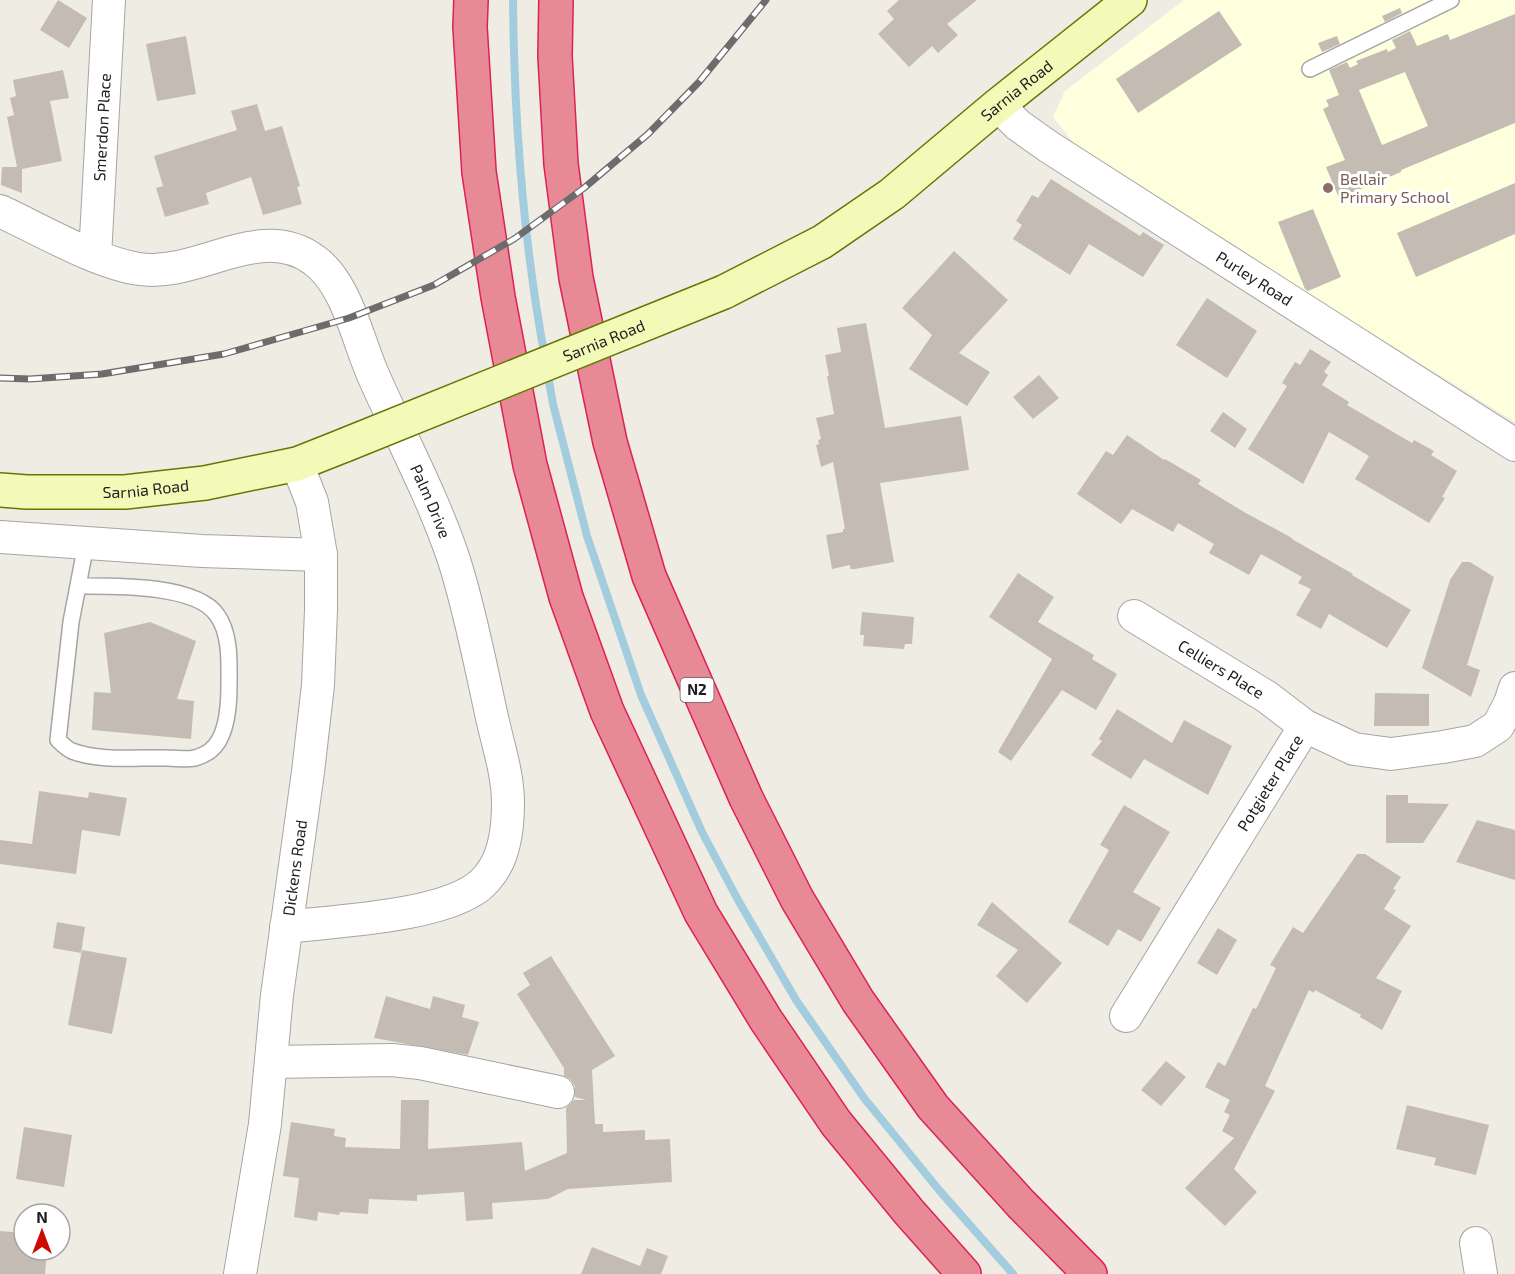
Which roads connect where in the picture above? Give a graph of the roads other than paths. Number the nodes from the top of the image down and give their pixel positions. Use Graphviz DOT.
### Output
graph roads {
  1 [pos="109,0"];
  2 [pos="471,0"];
  3 [pos="556,0"];
  4 [pos="1130,0"];
  5 [pos="1451,0"];
  6 [pos="1310,69"];
  7 [pos="998,105"];
  8 [pos="0,210"];
  9 [pos="95,256"];
  10 [pos="1515,445"];
  11 [pos="297,464"];
  12 [pos="0,490"];
  13 [pos="0,537"];
  14 [pos="86,544"];
  15 [pos="321,555"];
  16 [pos="79,586"];
  17 [pos="1134,616"];
  18 [pos="1515,688"];
  19 [pos="1305,726"];
  20 [pos="286,927"];
  21 [pos="1126,1016"];
  22 [pos="271,1062"];
  23 [pos="558,1092"];
  24 [pos="1476,1243"];
  25 [pos="240,1274"];
  26 [pos="963,1274"];
  27 [pos="1090,1274"];
  28 [pos="1481,1274"];
  1 -- 9 [label="street, Smerdon Place"];
  2 -- 26 [label="highway"];
  3 -- 27 [label="highway, N2"];
  4 -- 7 [label="main road, Sarnia Road"];
  5 -- 6 [label="lane"];
  7 -- 10 [label="street, Purley Road"];
  7 -- 11 [label="main road, Sarnia Road, bridge"];
  8 -- 9 [label="street, Palm Drive"];
  9 -- 20 [label="street, Palm Drive"];
  11 -- 12 [label="main road, Sarnia Road"];
  11 -- 15 [label="street, Dickens Road"];
  13 -- 14 [label="street"];
  14 -- 15 [label="street"];
  14 -- 16 [label="lane"];
  15 -- 20 [label="street, Dickens Road"];
  16 -- 16 [label="lane"];
  17 -- 19 [label="street, Celliers Place"];
  18 -- 19 [label="street, Potgieter Place"];
  19 -- 21 [label="street, Potgieter Place"];
  20 -- 22 [label="street, Dickens Road"];
  22 -- 23 [label="street"];
  22 -- 25 [label="street, Dickens Road"];
  24 -- 28 [label="street"];
}
